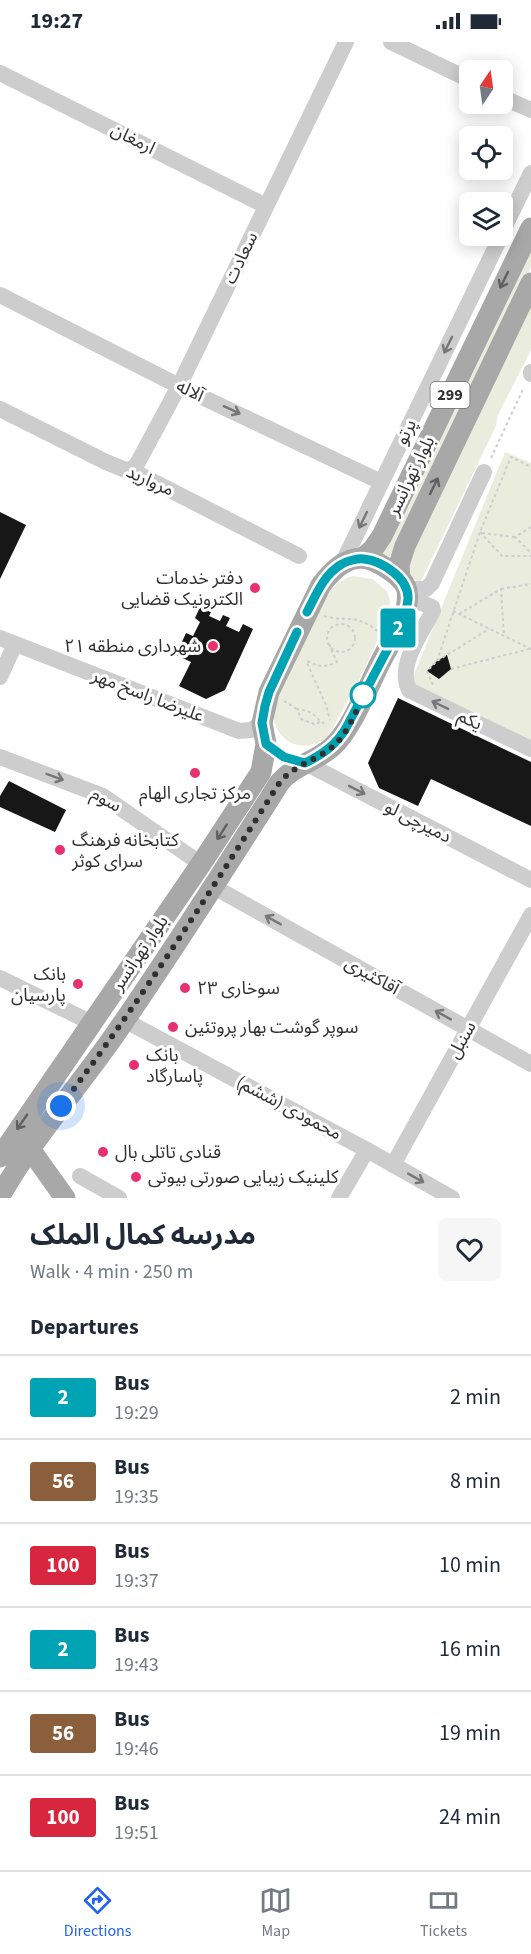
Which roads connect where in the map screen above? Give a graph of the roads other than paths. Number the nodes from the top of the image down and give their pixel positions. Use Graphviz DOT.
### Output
graph roads {
  1 [pos="346,42"];
  2 [pos="391,42"];
  3 [pos="0,73"];
  4 [pos="459,76"];
  5 [pos="513,102"];
  6 [pos="531,111"];
  7 [pos="531,173"];
  8 [pos="266,206"];
  9 [pos="513,211"];
  10 [pos="531,228"];
  11 [pos="496,246"];
  12 [pos="531,283"];
  13 [pos="0,295"];
  14 [pos="179,386"];
  15 [pos="0,409"];
  16 [pos="131,470"];
  17 [pos="484,472"];
  18 [pos="381,482"];
  19 [pos="299,556"];
  20 [pos="363,558"];
  21 [pos="342,564"];
  22 [pos="405,589"];
  23 [pos="8,641"];
  24 [pos="0,677"];
  25 [pos="262,723"];
  26 [pos="266,744"];
  27 [pos="531,749"];
  28 [pos="0,757"];
  29 [pos="305,763"];
  30 [pos="201,864"];
  31 [pos="531,880"];
  32 [pos="214,887"];
  33 [pos="531,915"];
  34 [pos="0,978"];
  35 [pos="124,1020"];
  36 [pos="92,1023"];
  37 [pos="468,1029"];
  38 [pos="531,1064"];
  39 [pos="30,1149"];
  40 [pos="367,1150"];
  41 [pos="0,1157"];
  42 [pos="393,1165"];
  43 [pos="80,1176"];
  44 [pos="0,1196"];
  45 [pos="65,1198"];
  46 [pos="119,1198"];
  47 [pos="339,1198"];
  48 [pos="452,1198"];
  1 -- 8 [label="street, سعادت"];
  2 -- 4 [label="street"];
  3 -- 8 [label="street, ارمغان"];
  5 -- 6 [label="street"];
  7 -- 9 [label="street, پرتو"];
  8 -- 14 [label="street, سعادت"];
  10 -- 20 [label="main road, بلوار تهرانسر / 299, one-way"];
  11 -- 18 [label="street, پرتو, one-way"];
  22 -- 12 [label="main road, بلوار تهرانسر / 299, one-way"];
  13 -- 14 [label="street, آلاله"];
  14 -- 16 [label="street, سعادت"];
  14 -- 18 [label="street, آلاله, one-way"];
  15 -- 16 [label="street, مروارید"];
  16 -- 19 [label="street, مروارید"];
  17 -- 22 [label="street"];
  18 -- 21 [label="street, پرتو, one-way"];
  20 -- 21 [label="main road"];
  20 -- 22 [label="main road"];
  21 -- 25 [label="main road"];
  27 -- 22 [label="street, یکم, one-way"];
  22 -- 29 [label="main road, بلوار تهرانسر"];
  23 -- 24 [label="street"];
  23 -- 25 [label="street, علیرضا راسخ مهر"];
  25 -- 26 [label="main road"];
  26 -- 29 [label="main road"];
  26 -- 30 [label="main road, بلوار تهرانسر, one-way"];
  28 -- 30 [label="street, سوم, one-way"];
  29 -- 31 [label="street, دمیرچی لو, one-way"];
  29 -- 32 [label="main road, بلوار تهرانسر"];
  30 -- 36 [label="main road, بلوار تهرانسر"];
  32 -- 35 [label="main road, بلوار تهرانسر"];
  37 -- 32 [label="street, آقاکثیری, one-way"];
  33 -- 37 [label="street, سنبل"];
  34 -- 36 [label="street"];
  35 -- 39 [label="main road, بلوار تهرانسر"];
  35 -- 40 [label="street, محمودی (ششم)"];
  36 -- 41 [label="main road, بلوار تهرانسر, one-way"];
  37 -- 38 [label="street, آقاکثیری"];
  37 -- 42 [label="street, سنبل"];
  39 -- 44 [label="main road, بلوار تهرانسر"];
  39 -- 45 [label="main road"];
  40 -- 42 [label="street, محمودی (ششم)"];
  40 -- 47 [label="street"];
  42 -- 48 [label="street, محمودی (ششم), one-way"];
  43 -- 46 [label="street"];
}
